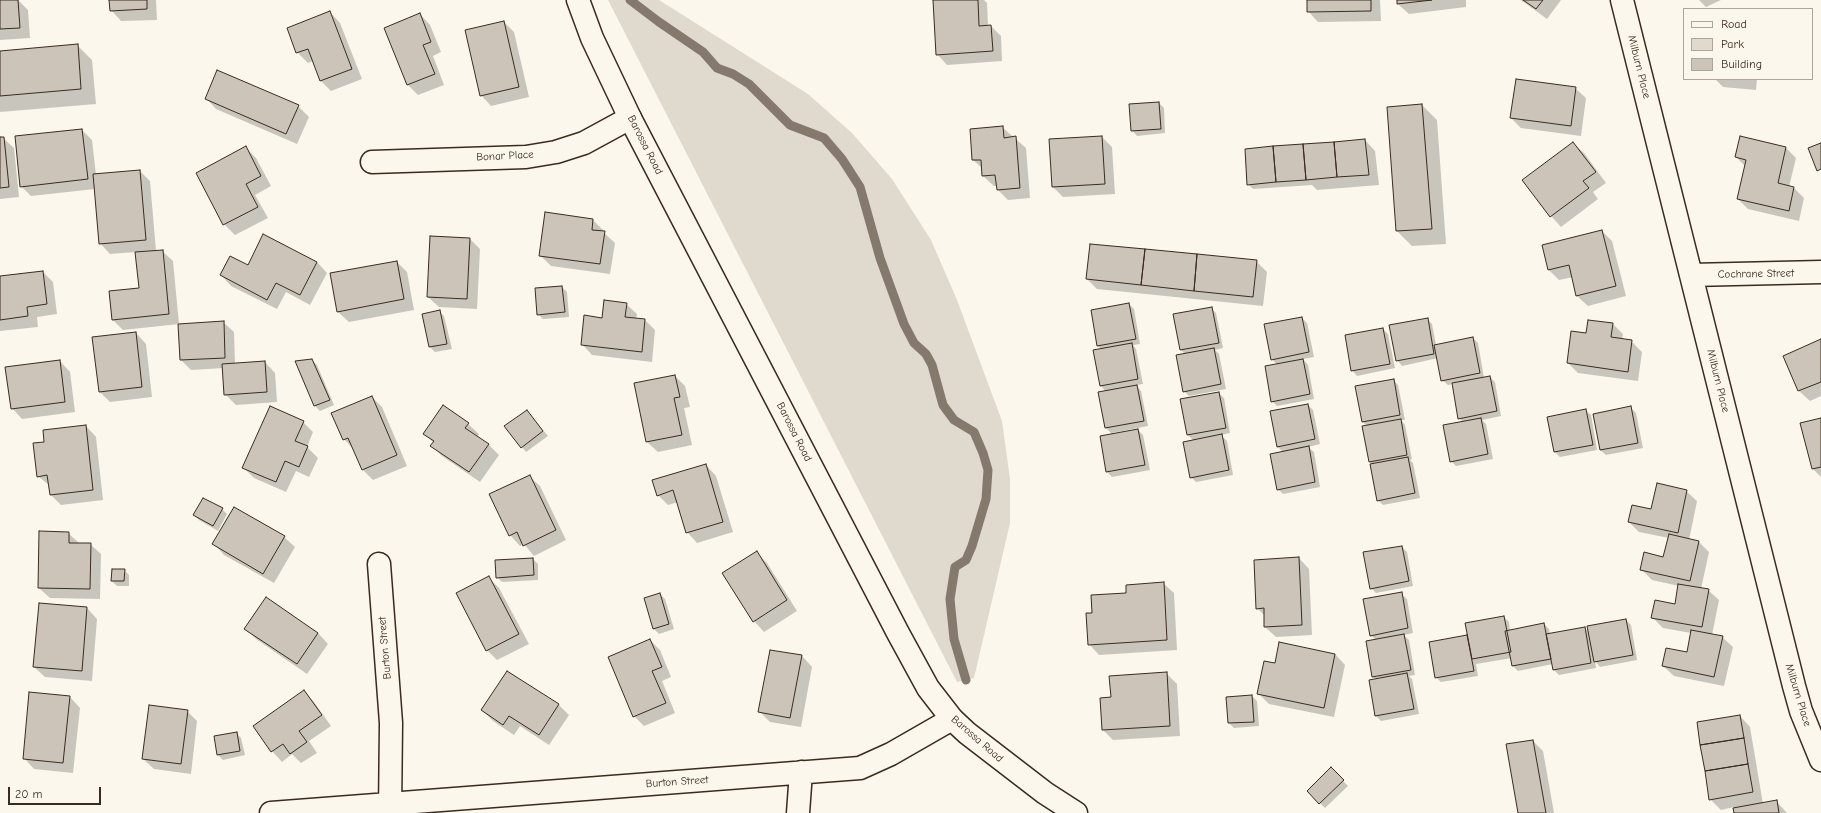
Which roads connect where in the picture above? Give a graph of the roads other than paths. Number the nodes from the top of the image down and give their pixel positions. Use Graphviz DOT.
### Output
graph roads {
  1 [pos="578,0"];
  2 [pos="1622,0"];
  3 [pos="630,118"];
  4 [pos="372,162"];
  5 [pos="1821,272"];
  6 [pos="1691,275"];
  7 [pos="379,564"];
  8 [pos="952,718"];
  9 [pos="1821,760"];
  10 [pos="802,772"];
  11 [pos="390,808"];
  12 [pos="271,813"];
  13 [pos="798,813"];
  14 [pos="1076,813"];
  1 -- 3 [label="street, Barossa Road"];
  2 -- 6 [label="street, Milburn Place"];
  3 -- 4 [label="street, Bonar Place"];
  3 -- 8 [label="street, Barossa Road"];
  5 -- 6 [label="street, Cochrane Street"];
  6 -- 9 [label="street, Milburn Place"];
  7 -- 11 [label="street, Burton Street"];
  8 -- 10 [label="street, Burton Street"];
  8 -- 14 [label="street, Barossa Road"];
  10 -- 11 [label="street, Burton Street"];
  10 -- 13 [label="street"];
  11 -- 12 [label="street, Burton Street"];
}
